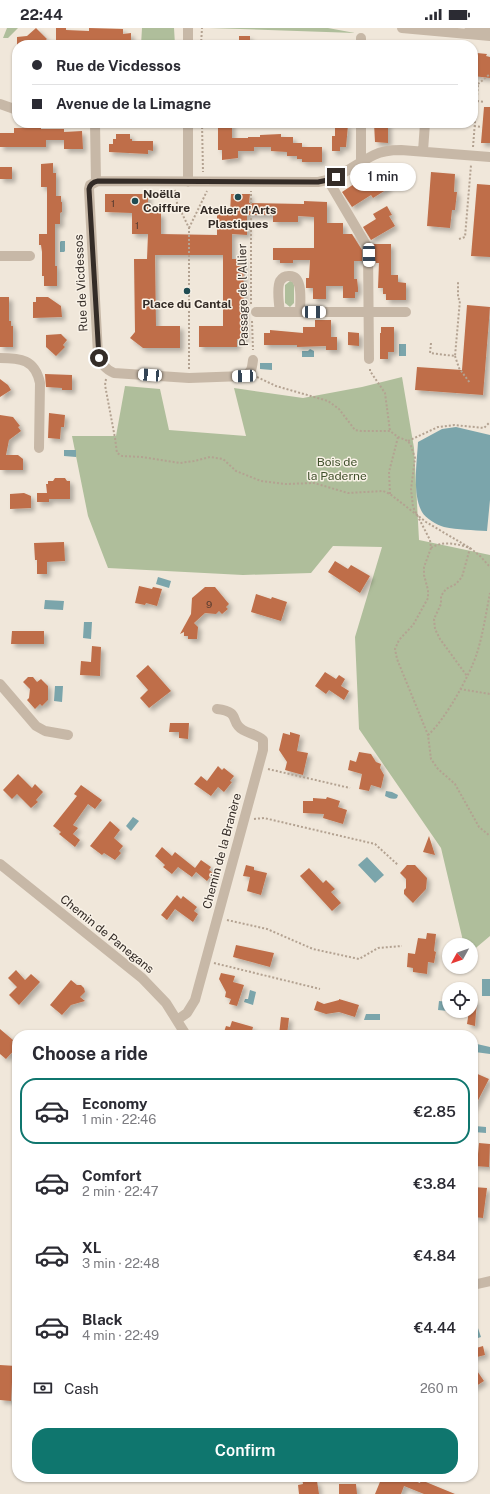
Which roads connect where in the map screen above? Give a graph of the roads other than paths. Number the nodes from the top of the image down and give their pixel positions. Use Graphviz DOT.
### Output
graph roads {
  1 [pos="188,28"];
  2 [pos="402,28"];
  3 [pos="488,28"];
  4 [pos="460,33"];
  5 [pos="490,36"];
  6 [pos="188,40"];
  7 [pos="0,104"];
  8 [pos="12,108"];
  9 [pos="95,128"];
  10 [pos="188,128"];
  11 [pos="361,128"];
  12 [pos="425,128"];
  13 [pos="423,151"];
  14 [pos="490,157"];
  15 [pos="361,162"];
  16 [pos="328,180"];
  17 [pos="96,182"];
  18 [pos="188,182"];
  19 [pos="0,256"];
  20 [pos="30,256"];
  21 [pos="253,312"];
  22 [pos="280,312"];
  23 [pos="300,312"];
  24 [pos="369,312"];
  25 [pos="406,312"];
  26 [pos="0,358"];
  27 [pos="369,359"];
  28 [pos="253,360"];
  29 [pos="39,448"];
  30 [pos="0,684"];
  31 [pos="217,709"];
  32 [pos="68,735"];
  33 [pos="0,864"];
  34 [pos="177,1020"];
  35 [pos="183,1030"];
  36 [pos="490,1281"];
  37 [pos="478,1284"];
  1 -- 6 [label="street"];
  2 -- 4 [label="street"];
  3 -- 4 [label="street"];
  4 -- 5 [label="street"];
  7 -- 8 [label="street"];
  9 -- 17 [label="street"];
  10 -- 18 [label="street"];
  11 -- 15 [label="street"];
  12 -- 13 [label="street"];
  13 -- 14 [label="street"];
  13 -- 15 [label="street"];
  15 -- 16 [label="street"];
  16 -- 18 [label="street"];
  16 -- 24 [label="street"];
  17 -- 18 [label="street"];
  17 -- 28 [label="street, Rue de Vicdessos"];
  19 -- 20 [label="street"];
  21 -- 22 [label="street"];
  22 -- 23 [label="street"];
  22 -- 23 [label="street"];
  23 -- 24 [label="street"];
  24 -- 25 [label="street"];
  24 -- 27 [label="street"];
  26 -- 29 [label="street"];
  30 -- 32 [label="street"];
  31 -- 34 [label="street, Chemin de la Branère"];
  33 -- 34 [label="street, Chemin de Panegans"];
  34 -- 35 [label="street, Chemin de Panegans"];
  36 -- 37 [label="street"];
}
